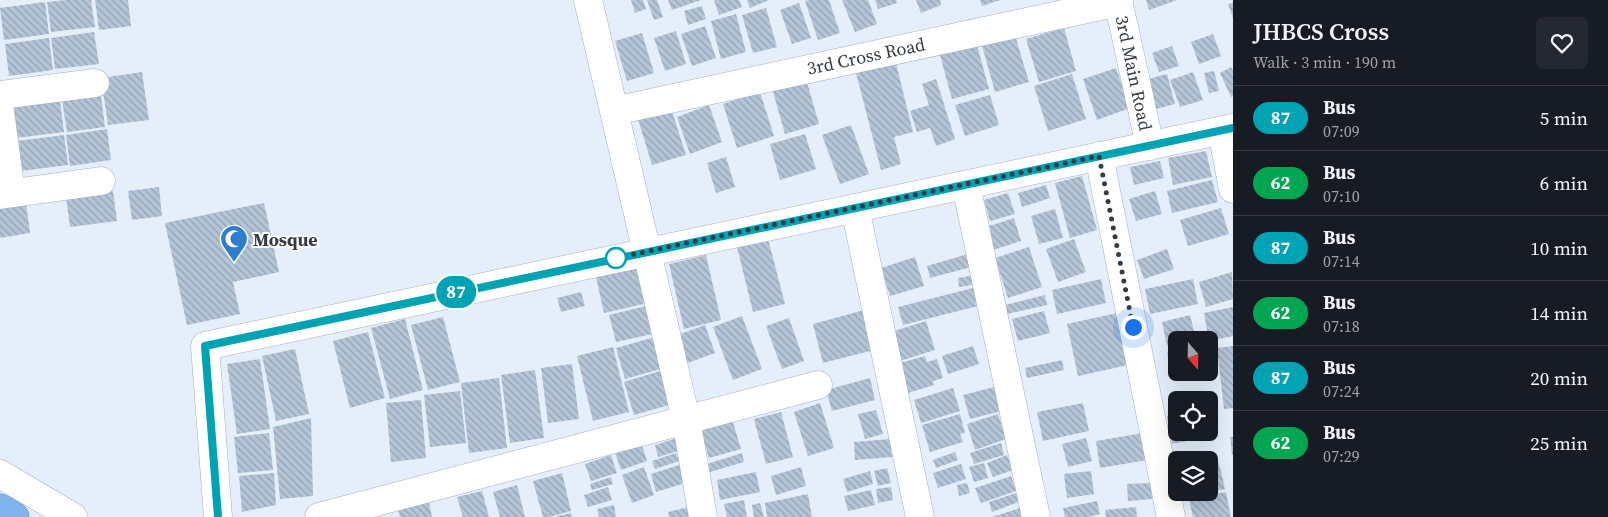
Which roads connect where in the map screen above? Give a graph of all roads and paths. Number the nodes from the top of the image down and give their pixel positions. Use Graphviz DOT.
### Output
graph roads {
  1 [pos="588,0"];
  2 [pos="1118,1"];
  3 [pos="95,83"];
  4 [pos="0,95"];
  5 [pos="0,111"];
  6 [pos="614,111"];
  7 [pos="1228,129"];
  8 [pos="1150,146"];
  9 [pos="1099,156"];
  10 [pos="102,181"];
  11 [pos="966,184"];
  12 [pos="1233,189"];
  13 [pos="6,194"];
  14 [pos="855,208"];
  15 [pos="646,252"];
  16 [pos="818,384"];
  17 [pos="686,419"];
  18 [pos="0,474"];
  19 [pos="0,508"];
  20 [pos="15,517"];
  21 [pos="73,517"];
  22 [pos="218,517"];
  23 [pos="319,517"];
  24 [pos="703,517"];
  25 [pos="920,517"];
  26 [pos="1036,517"];
  27 [pos="1171,517"];
  1 -- 6 [label="street"];
  2 -- 6 [label="street, 3rd Cross Road"];
  2 -- 8 [label="street, 3rd Main Road"];
  3 -- 4 [label="street"];
  5 -- 13 [label="street"];
  6 -- 15 [label="street"];
  7 -- 8 [label="street"];
  7 -- 12 [label="street"];
  8 -- 9 [label="street"];
  9 -- 11 [label="street"];
  9 -- 27 [label="street"];
  10 -- 13 [label="street"];
  11 -- 14 [label="street"];
  11 -- 26 [label="street"];
  14 -- 15 [label="street"];
  14 -- 25 [label="street"];
  15 -- 17 [label="street"];
  15 -- 22 [label="street"];
  16 -- 17 [label="street"];
  17 -- 23 [label="street"];
  17 -- 24 [label="street"];
  18 -- 21 [label="street"];
  19 -- 20 [label="highway"];
}
